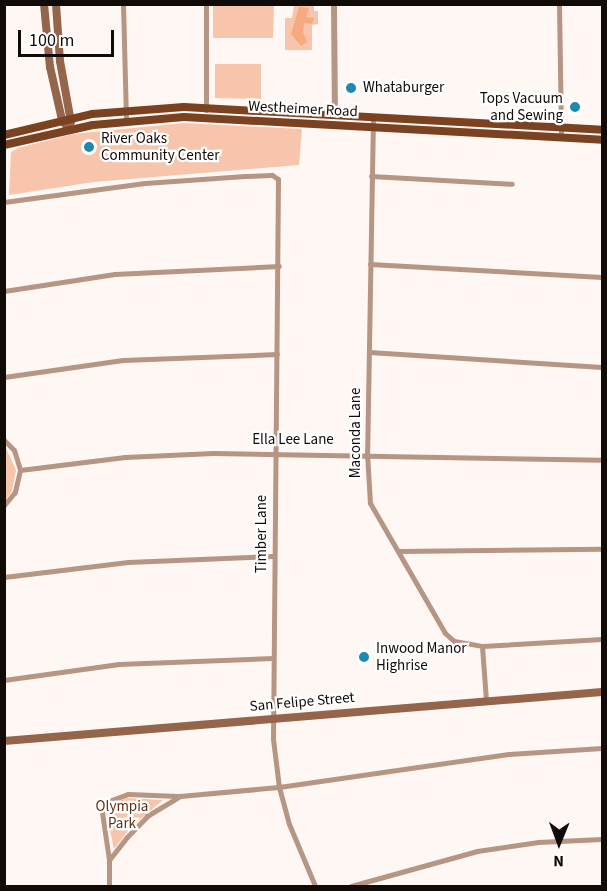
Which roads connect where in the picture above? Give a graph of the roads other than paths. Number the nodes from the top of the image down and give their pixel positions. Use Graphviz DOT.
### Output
graph roads {
  1 [pos="44,4"];
  2 [pos="56,4"];
  3 [pos="123,4"];
  4 [pos="206,4"];
  5 [pos="334,4"];
  6 [pos="559,4"];
  7 [pos="206,107"];
  8 [pos="124,110"];
  9 [pos="273,111"];
  10 [pos="335,114"];
  11 [pos="206,117"];
  12 [pos="373,117"];
  13 [pos="73,118"];
  14 [pos="62,120"];
  15 [pos="126,121"];
  16 [pos="272,121"];
  17 [pos="315,124"];
  18 [pos="372,127"];
  19 [pos="561,128"];
  20 [pos="69,129"];
  21 [pos="603,130"];
  22 [pos="4,135"];
  23 [pos="561,138"];
  24 [pos="603,140"];
  25 [pos="4,145"];
  26 [pos="371,176"];
  27 [pos="512,184"];
  28 [pos="4,202"];
  29 [pos="370,264"];
  30 [pos="279,266"];
  31 [pos="603,277"];
  32 [pos="4,291"];
  33 [pos="369,352"];
  34 [pos="277,354"];
  35 [pos="603,367"];
  36 [pos="4,377"];
  37 [pos="4,440"];
  38 [pos="275,452"];
  39 [pos="368,453"];
  40 [pos="603,460"];
  41 [pos="20,470"];
  42 [pos="4,505"];
  43 [pos="603,549"];
  44 [pos="399,551"];
  45 [pos="274,556"];
  46 [pos="4,577"];
  47 [pos="603,639"];
  48 [pos="482,646"];
  49 [pos="273,658"];
  50 [pos="4,680"];
  51 [pos="603,692"];
  52 [pos="486,701"];
  53 [pos="272,718"];
  54 [pos="4,741"];
  55 [pos="603,748"];
  56 [pos="279,787"];
  57 [pos="180,796"];
  58 [pos="603,839"];
  59 [pos="109,860"];
  60 [pos="109,886"];
  61 [pos="315,886"];
  62 [pos="351,886"];
  1 -- 14 [label="main road"];
  2 -- 13 [label="main road"];
  3 -- 8 [label="street"];
  4 -- 7 [label="street"];
  5 -- 10 [label="street"];
  6 -- 19 [label="street"];
  7 -- 8 [label="main road, Westheimer Road"];
  7 -- 9 [label="main road, Westheimer Road"];
  7 -- 11 [label="street"];
  8 -- 13 [label="main road, Westheimer Road"];
  8 -- 15 [label="street"];
  9 -- 10 [label="main road, Westheimer Road"];
  9 -- 16 [label="main road"];
  10 -- 12 [label="main road, Westheimer Road"];
  10 -- 17 [label="main road"];
  11 -- 15 [label="main road, Westheimer Road"];
  11 -- 16 [label="main road, Westheimer Road"];
  12 -- 18 [label="street, Maconda Lane"];
  12 -- 19 [label="main road, Westheimer Road"];
  13 -- 14 [label="main road, Westheimer Road"];
  13 -- 20 [label="main road"];
  14 -- 20 [label="main road"];
  14 -- 22 [label="main road, Westheimer Road"];
  15 -- 20 [label="main road, Westheimer Road"];
  16 -- 17 [label="main road, Westheimer Road"];
  17 -- 18 [label="main road, Westheimer Road"];
  18 -- 23 [label="main road, Westheimer Road"];
  18 -- 26 [label="street, Maconda Lane"];
  19 -- 21 [label="main road, Westheimer Road"];
  19 -- 23 [label="street"];
  20 -- 25 [label="main road, Westheimer Road"];
  23 -- 24 [label="main road, Westheimer Road"];
  26 -- 27 [label="street"];
  26 -- 29 [label="street, Maconda Lane"];
  28 -- 30 [label="street, Timber Lane"];
  29 -- 31 [label="street"];
  29 -- 33 [label="street, Maconda Lane"];
  30 -- 32 [label="street"];
  30 -- 34 [label="street, Timber Lane"];
  33 -- 35 [label="street"];
  33 -- 39 [label="street, Maconda Lane"];
  34 -- 36 [label="street"];
  34 -- 38 [label="street, Timber Lane"];
  37 -- 41 [label="street"];
  38 -- 39 [label="street, Ella Lee Lane"];
  38 -- 41 [label="street, Ella Lee Lane"];
  38 -- 45 [label="street, Timber Lane"];
  39 -- 40 [label="street, Ella Lee Lane"];
  39 -- 44 [label="street, Maconda Lane"];
  41 -- 42 [label="street"];
  43 -- 44 [label="street"];
  44 -- 48 [label="street, Maconda Lane"];
  45 -- 46 [label="street"];
  45 -- 49 [label="street, Timber Lane"];
  47 -- 48 [label="street, Maconda Lane"];
  48 -- 52 [label="street"];
  49 -- 50 [label="street"];
  49 -- 53 [label="street, Timber Lane"];
  51 -- 52 [label="main road, San Felipe Street"];
  52 -- 53 [label="main road, San Felipe Street"];
  53 -- 54 [label="main road, San Felipe Street"];
  53 -- 56 [label="street, Timber Lane"];
  55 -- 56 [label="street"];
  56 -- 57 [label="street"];
  56 -- 61 [label="street, Timber Lane"];
  57 -- 59 [label="street"];
  57 -- 59 [label="street"];
  58 -- 62 [label="street"];
  59 -- 60 [label="street"];
}
